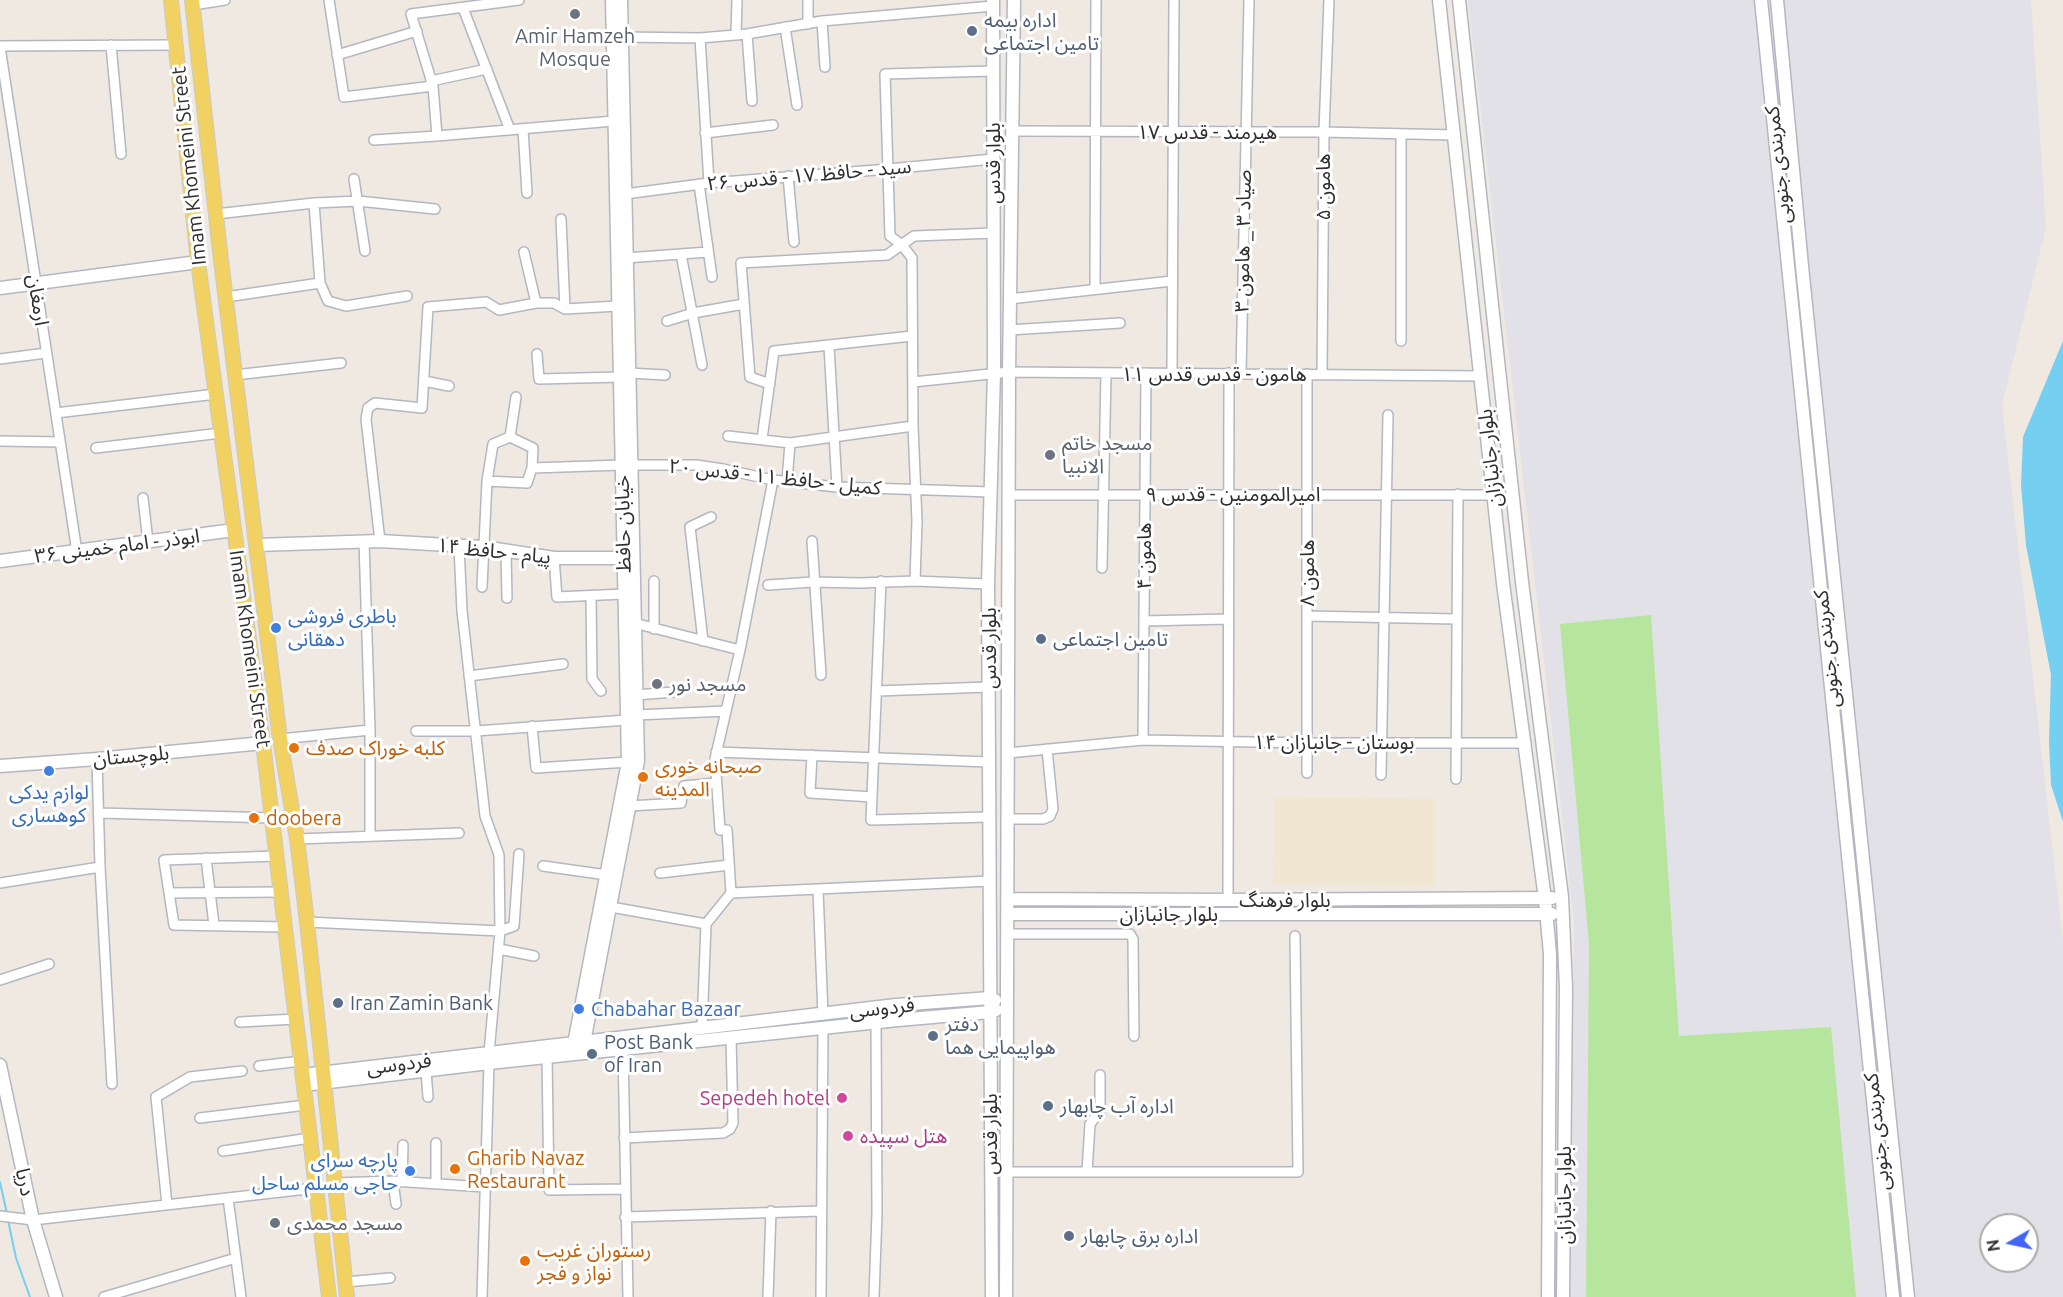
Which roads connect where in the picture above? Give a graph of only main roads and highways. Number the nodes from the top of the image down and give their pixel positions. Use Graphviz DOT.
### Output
graph roads {
  1 [pos="171,0"];
  2 [pos="612,0"];
  3 [pos="621,0"];
  4 [pos="1014,0"];
  5 [pos="1439,0"];
  6 [pos="1459,0"];
  7 [pos="1761,0"];
  8 [pos="1777,0"];
  9 [pos="192,3"];
  10 [pos="993,3"];
  11 [pos="1461,20"];
  12 [pos="1442,22"];
  13 [pos="1781,45"];
  14 [pos="1766,46"];
  15 [pos="209,156"];
  16 [pos="188,159"];
  17 [pos="198,262"];
  18 [pos="0,288"];
  19 [pos="624,375"];
  20 [pos="246,463"];
  21 [pos="626,465"];
  22 [pos="226,466"];
  23 [pos="234,530"];
  24 [pos="256,545"];
  25 [pos="624,558"];
  26 [pos="0,561"];
  27 [pos="1522,582"];
  28 [pos="1503,583"];
  29 [pos="632,717"];
  30 [pos="262,743"];
  31 [pos="0,766"];
  32 [pos="1562,897"];
  33 [pos="1007,898"];
  34 [pos="1507,898"];
  35 [pos="1545,899"];
  36 [pos="1007,914"];
  37 [pos="1507,914"];
  38 [pos="1563,914"];
  39 [pos="1546,915"];
  40 [pos="990,998"];
  41 [pos="316,1005"];
  42 [pos="1006,1007"];
  43 [pos="990,1012"];
  44 [pos="295,1013"];
  45 [pos="579,1043"];
  46 [pos="489,1058"];
  47 [pos="0,1065"];
  48 [pos="302,1074"];
  49 [pos="324,1077"];
  50 [pos="1549,1126"];
  51 [pos="1564,1127"];
  52 [pos="991,1172"];
  53 [pos="1007,1172"];
  54 [pos="1548,1250"];
  55 [pos="1564,1251"];
  56 [pos="1893,1295"];
  57 [pos="1907,1295"];
  58 [pos="56,1297"];
  59 [pos="329,1297"];
  60 [pos="347,1297"];
  61 [pos="992,1297"];
  62 [pos="1006,1297"];
  63 [pos="1548,1297"];
  64 [pos="1563,1297"];
  1 -- 16 [label="main road, Imam Khomeini Street"];
  2 -- 19 [label="main road, خیابان حافظ"];
  3 -- 19 [label="main road, خیابان حافظ"];
  4 -- 33 [label="main road, بلوار قدس"];
  5 -- 12 [label="main road, بلوار جانبازان"];
  6 -- 11 [label="main road, بلوار جانبازان"];
  7 -- 14 [label="main road, کمربندی جنوبی"];
  8 -- 13 [label="main road, کمربندی جنوبی"];
  9 -- 15 [label="main road, Imam Khomeini Street"];
  10 -- 40 [label="main road, بلوار قدس"];
  11 -- 12 [label="main road"];
  11 -- 27 [label="main road, بلوار جانبازان"];
  12 -- 28 [label="main road, بلوار جانبازان"];
  13 -- 14 [label="main road"];
  13 -- 57 [label="main road, کمربندی جنوبی"];
  14 -- 56 [label="main road, کمربندی جنوبی"];
  15 -- 16 [label="main road"];
  15 -- 20 [label="main road, Imam Khomeini Street"];
  16 -- 17 [label="main road, Imam Khomeini Street"];
  17 -- 18 [label="main road"];
  17 -- 22 [label="main road, Imam Khomeini Street"];
  19 -- 21 [label="main road, خیابان حافظ"];
  20 -- 22 [label="main road"];
  20 -- 24 [label="main road, Imam Khomeini Street"];
  21 -- 25 [label="main road, خیابان حافظ"];
  21 -- 29 [label="main road, خیابان حافظ"];
  22 -- 23 [label="main road, Imam Khomeini Street"];
  23 -- 26 [label="main road, ابوذر - امام خمینی ۳۶"];
  23 -- 30 [label="main road, Imam Khomeini Street"];
  24 -- 25 [label="main road, پیام - حافظ ۱۴"];
  24 -- 41 [label="main road, Imam Khomeini Street"];
  25 -- 29 [label="main road, خیابان حافظ"];
  27 -- 28 [label="main road"];
  27 -- 32 [label="main road, بلوار جانبازان"];
  28 -- 35 [label="main road, بلوار جانبازان"];
  29 -- 45 [label="main road, خیابان حافظ"];
  29 -- 45 [label="main road, خیابان حافظ"];
  30 -- 31 [label="main road, بلوچستان"];
  30 -- 44 [label="main road, Imam Khomeini Street"];
  32 -- 35 [label="main road, بلوار فرهنگ"];
  32 -- 38 [label="main road, بلوار جانبازان"];
  33 -- 34 [label="main road, بلوار فرهنگ"];
  33 -- 36 [label="main road, بلوار قدس"];
  34 -- 35 [label="main road, بلوار فرهنگ"];
  34 -- 37 [label="main road"];
  35 -- 39 [label="main road, بلوار جانبازان"];
  36 -- 37 [label="main road, بلوار جانبازان"];
  36 -- 42 [label="main road, بلوار قدس"];
  37 -- 39 [label="main road, بلوار جانبازان"];
  38 -- 39 [label="main road, بلوار جانبازان"];
  38 -- 51 [label="main road, بلوار جانبازان"];
  39 -- 50 [label="main road, بلوار جانبازان"];
  40 -- 42 [label="main road"];
  40 -- 43 [label="main road, بلوار قدس"];
  40 -- 45 [label="main road, فردوسی"];
  41 -- 44 [label="main road"];
  41 -- 49 [label="main road, Imam Khomeini Street"];
  42 -- 43 [label="main road, فردوسی"];
  42 -- 53 [label="main road, بلوار قدس"];
  43 -- 46 [label="main road, فردوسی"];
  43 -- 52 [label="main road, بلوار قدس"];
  44 -- 48 [label="main road, Imam Khomeini Street"];
  45 -- 46 [label="main road, فردوسی"];
  46 -- 49 [label="main road, فردوسی"];
  46 -- 49 [label="main road, فردوسی"];
  47 -- 58 [label="main road, دریا"];
  48 -- 49 [label="main road"];
  48 -- 59 [label="main road, Imam Khomeini Street"];
  49 -- 60 [label="main road, Imam Khomeini Street"];
  50 -- 51 [label="main road"];
  50 -- 54 [label="main road, بلوار جانبازان"];
  51 -- 55 [label="main road, بلوار جانبازان"];
  52 -- 53 [label="main road"];
  52 -- 61 [label="main road, بلوار قدس"];
  53 -- 62 [label="main road, بلوار قدس"];
  54 -- 55 [label="main road"];
  54 -- 63 [label="main road, بلوار جانبازان"];
  55 -- 64 [label="main road, بلوار جانبازان"];
  56 -- 57 [label="main road"];
}
